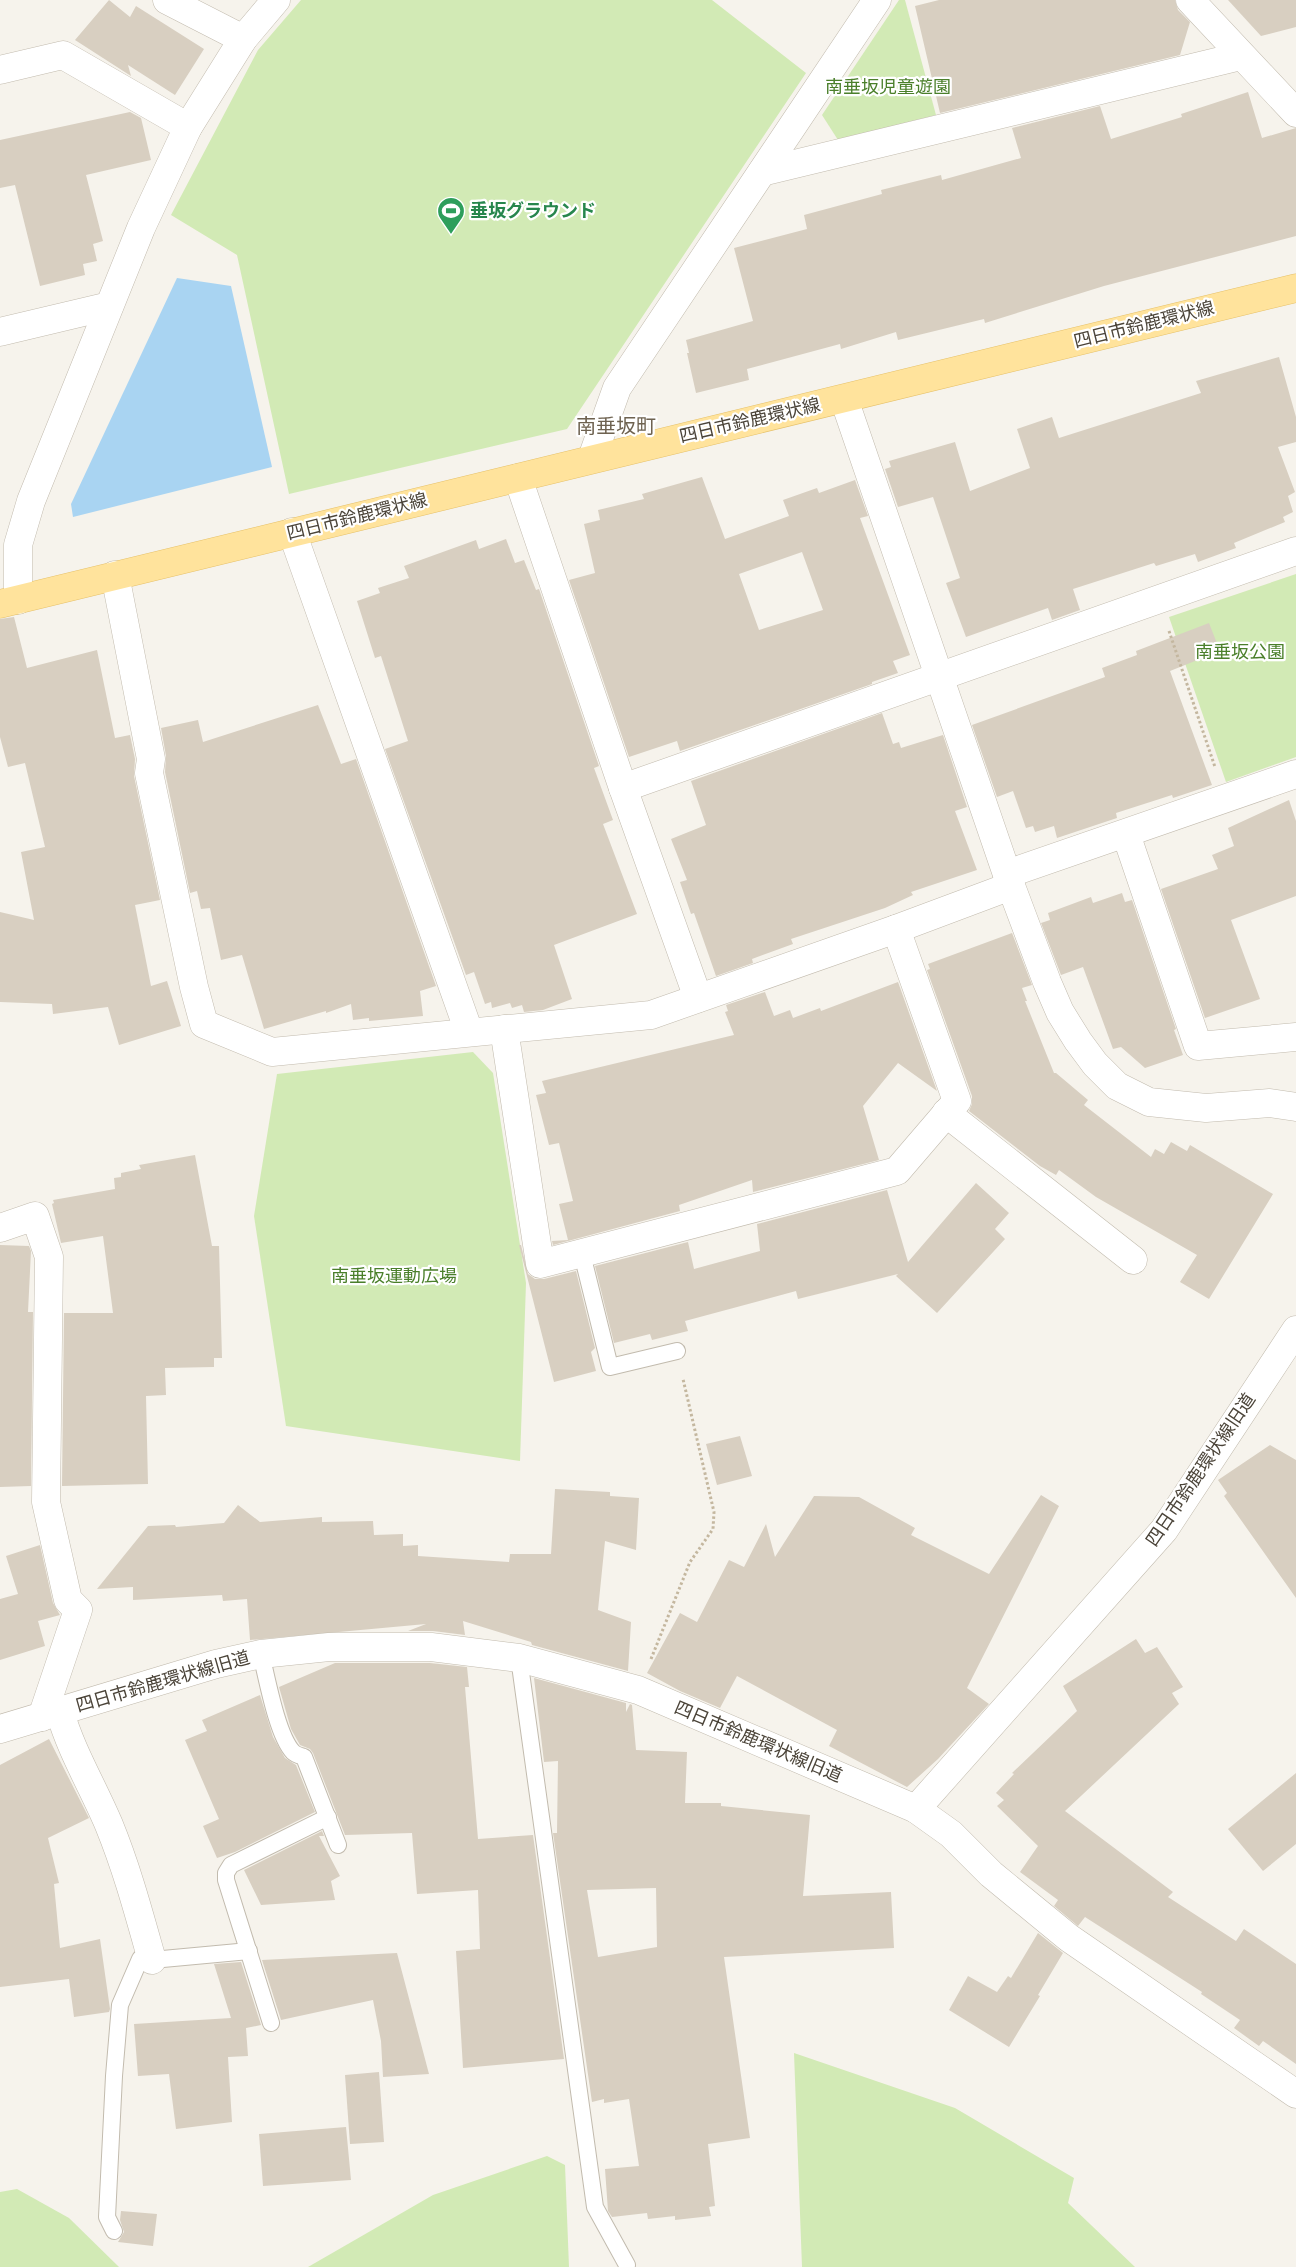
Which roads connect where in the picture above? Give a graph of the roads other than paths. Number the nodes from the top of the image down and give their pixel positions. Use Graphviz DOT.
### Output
graph roads {
  1 [pos="167,0"];
  2 [pos="276,0"];
  3 [pos="877,0"];
  4 [pos="1190,0"];
  5 [pos="243,39"];
  6 [pos="1241,56"];
  7 [pos="0,70"];
  8 [pos="1296,113"];
  9 [pos="188,127"];
  10 [pos="762,172"];
  11 [pos="1296,289"];
  12 [pos="109,306"];
  13 [pos="0,332"];
  14 [pos="844,399"];
  15 [pos="592,458"];
  16 [pos="518,478"];
  17 [pos="292,532"];
  18 [pos="1296,551"];
  19 [pos="115,575"];
  20 [pos="9,602"];
  21 [pos="938,676"];
  22 [pos="1296,774"];
  23 [pos="623,788"];
  24 [pos="1126,834"];
  25 [pos="1009,880"];
  26 [pos="896,929"];
  27 [pos="698,998"];
  28 [pos="504,1029"];
  29 [pos="469,1032"];
  30 [pos="1296,1037"];
  31 [pos="1296,1107"];
  32 [pos="946,1113"];
  33 [pos="0,1228"];
  34 [pos="582,1254"];
  35 [pos="1133,1260"];
  36 [pos="1296,1330"];
  37 [pos="677,1351"];
  38 [pos="260,1654"];
  39 [pos="519,1658"];
  40 [pos="51,1714"];
  41 [pos="0,1729"];
  42 [pos="916,1809"];
  43 [pos="328,1817"];
  44 [pos="338,1845"];
  45 [pos="249,1951"];
  46 [pos="152,1960"];
  47 [pos="271,2023"];
  48 [pos="1296,2094"];
  49 [pos="114,2231"];
  50 [pos="627,2265"];
  1 -- 5 [label="street"];
  2 -- 5 [label="street"];
  3 -- 10 [label="street"];
  4 -- 6 [label="street"];
  5 -- 9 [label="street"];
  6 -- 8 [label="street"];
  6 -- 10 [label="street"];
  7 -- 9 [label="street"];
  9 -- 12 [label="street"];
  10 -- 15 [label="street"];
  11 -- 14 [label="main road, 四日市鈴鹿環状線"];
  12 -- 13 [label="street"];
  12 -- 20 [label="street"];
  14 -- 15 [label="main road, 四日市鈴鹿環状線"];
  14 -- 21 [label="street"];
  15 -- 16 [label="main road, 四日市鈴鹿環状線"];
  16 -- 17 [label="main road, 四日市鈴鹿環状線"];
  16 -- 23 [label="street"];
  17 -- 19 [label="main road, 四日市鈴鹿環状線"];
  17 -- 29 [label="street"];
  18 -- 21 [label="street"];
  19 -- 20 [label="main road, 四日市鈴鹿環状線"];
  19 -- 29 [label="street"];
  21 -- 23 [label="street"];
  21 -- 25 [label="street"];
  22 -- 24 [label="street"];
  23 -- 27 [label="street"];
  24 -- 25 [label="street"];
  24 -- 30 [label="street"];
  25 -- 26 [label="street"];
  25 -- 31 [label="street"];
  26 -- 27 [label="street"];
  26 -- 32 [label="street"];
  27 -- 28 [label="street"];
  28 -- 29 [label="street"];
  28 -- 34 [label="street"];
  32 -- 34 [label="street"];
  32 -- 35 [label="street"];
  33 -- 40 [label="street"];
  34 -- 37 [label="lane"];
  36 -- 42 [label="street, 四日市鈴鹿環状線旧道"];
  38 -- 39 [label="street, 四日市鈴鹿環状線旧道"];
  38 -- 40 [label="street, 四日市鈴鹿環状線旧道"];
  38 -- 43 [label="lane"];
  39 -- 42 [label="street, 四日市鈴鹿環状線旧道"];
  39 -- 50 [label="lane"];
  40 -- 41 [label="street, 四日市鈴鹿環状線旧道"];
  40 -- 46 [label="street"];
  42 -- 48 [label="street"];
  43 -- 44 [label="lane"];
  43 -- 45 [label="lane"];
  45 -- 46 [label="lane"];
  45 -- 47 [label="lane"];
  46 -- 49 [label="lane"];
}
